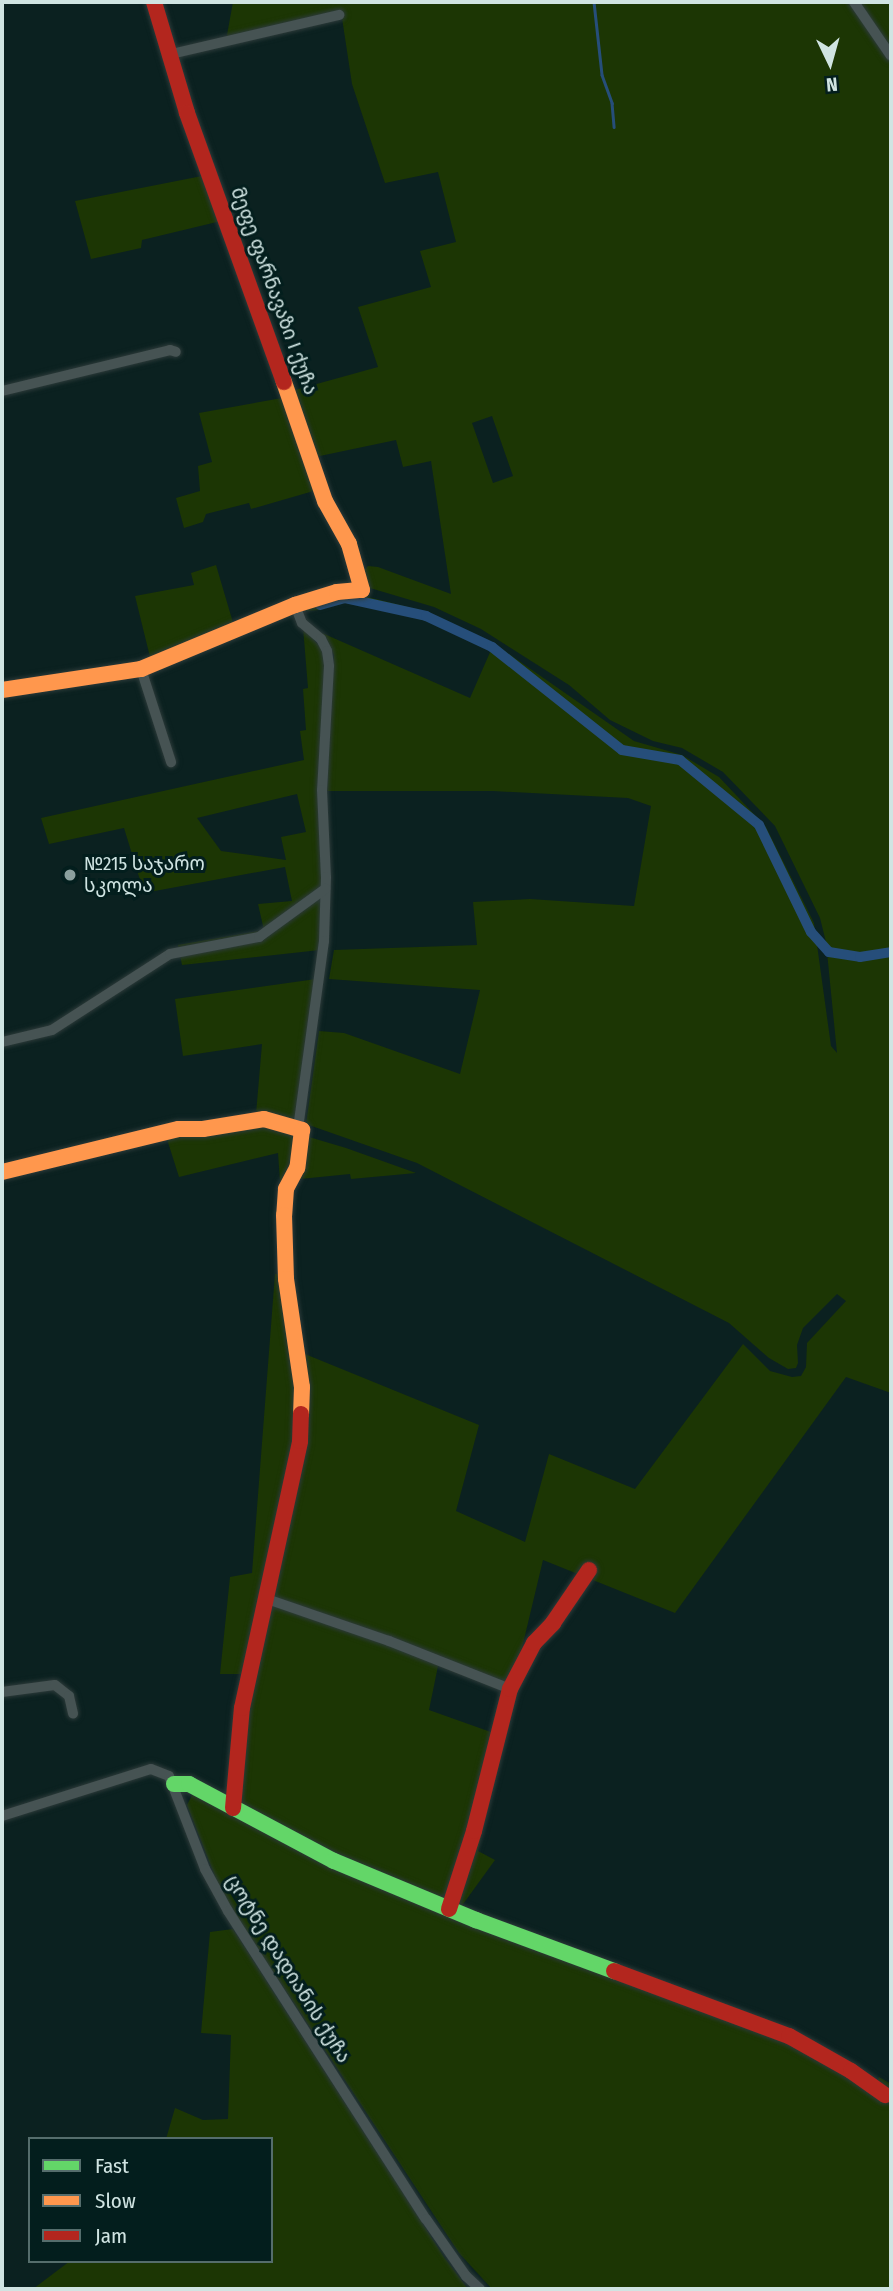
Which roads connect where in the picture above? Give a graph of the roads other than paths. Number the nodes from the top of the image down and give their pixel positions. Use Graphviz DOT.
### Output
graph roads {
  1 [pos="154,2"];
  2 [pos="854,2"];
  3 [pos="340,15"];
  4 [pos="167,55"];
  5 [pos="891,56"];
  6 [pos="176,352"];
  7 [pos="2,391"];
  8 [pos="295,605"];
  9 [pos="141,670"];
  10 [pos="2,690"];
  11 [pos="171,762"];
  12 [pos="326,889"];
  13 [pos="2,1042"];
  14 [pos="300,1129"];
  15 [pos="2,1172"];
  16 [pos="589,1570"];
  17 [pos="267,1599"];
  18 [pos="510,1689"];
  19 [pos="2,1692"];
  20 [pos="73,1714"];
  21 [pos="173,1784"];
  22 [pos="233,1808"];
  23 [pos="2,1816"];
  24 [pos="449,1909"];
  25 [pos="885,2095"];
  26 [pos="480,2289"];
  1 -- 4 [label="street, მეფე ფარნავაზი I ქუჩა"];
  2 -- 5 [label="street"];
  3 -- 4 [label="street"];
  4 -- 8 [label="street, მეფე ფარნავაზი I ქუჩა"];
  6 -- 7 [label="street"];
  8 -- 9 [label="street"];
  8 -- 12 [label="street"];
  9 -- 10 [label="street"];
  9 -- 11 [label="street"];
  12 -- 13 [label="street"];
  12 -- 14 [label="street"];
  14 -- 15 [label="street"];
  14 -- 17 [label="street"];
  16 -- 18 [label="street"];
  17 -- 18 [label="street"];
  17 -- 22 [label="street"];
  18 -- 24 [label="street"];
  19 -- 20 [label="street"];
  21 -- 22 [label="street"];
  21 -- 23 [label="street"];
  21 -- 26 [label="street, ცოტნე დადიანის ქუჩა"];
  22 -- 24 [label="street"];
  24 -- 25 [label="street"];
}
